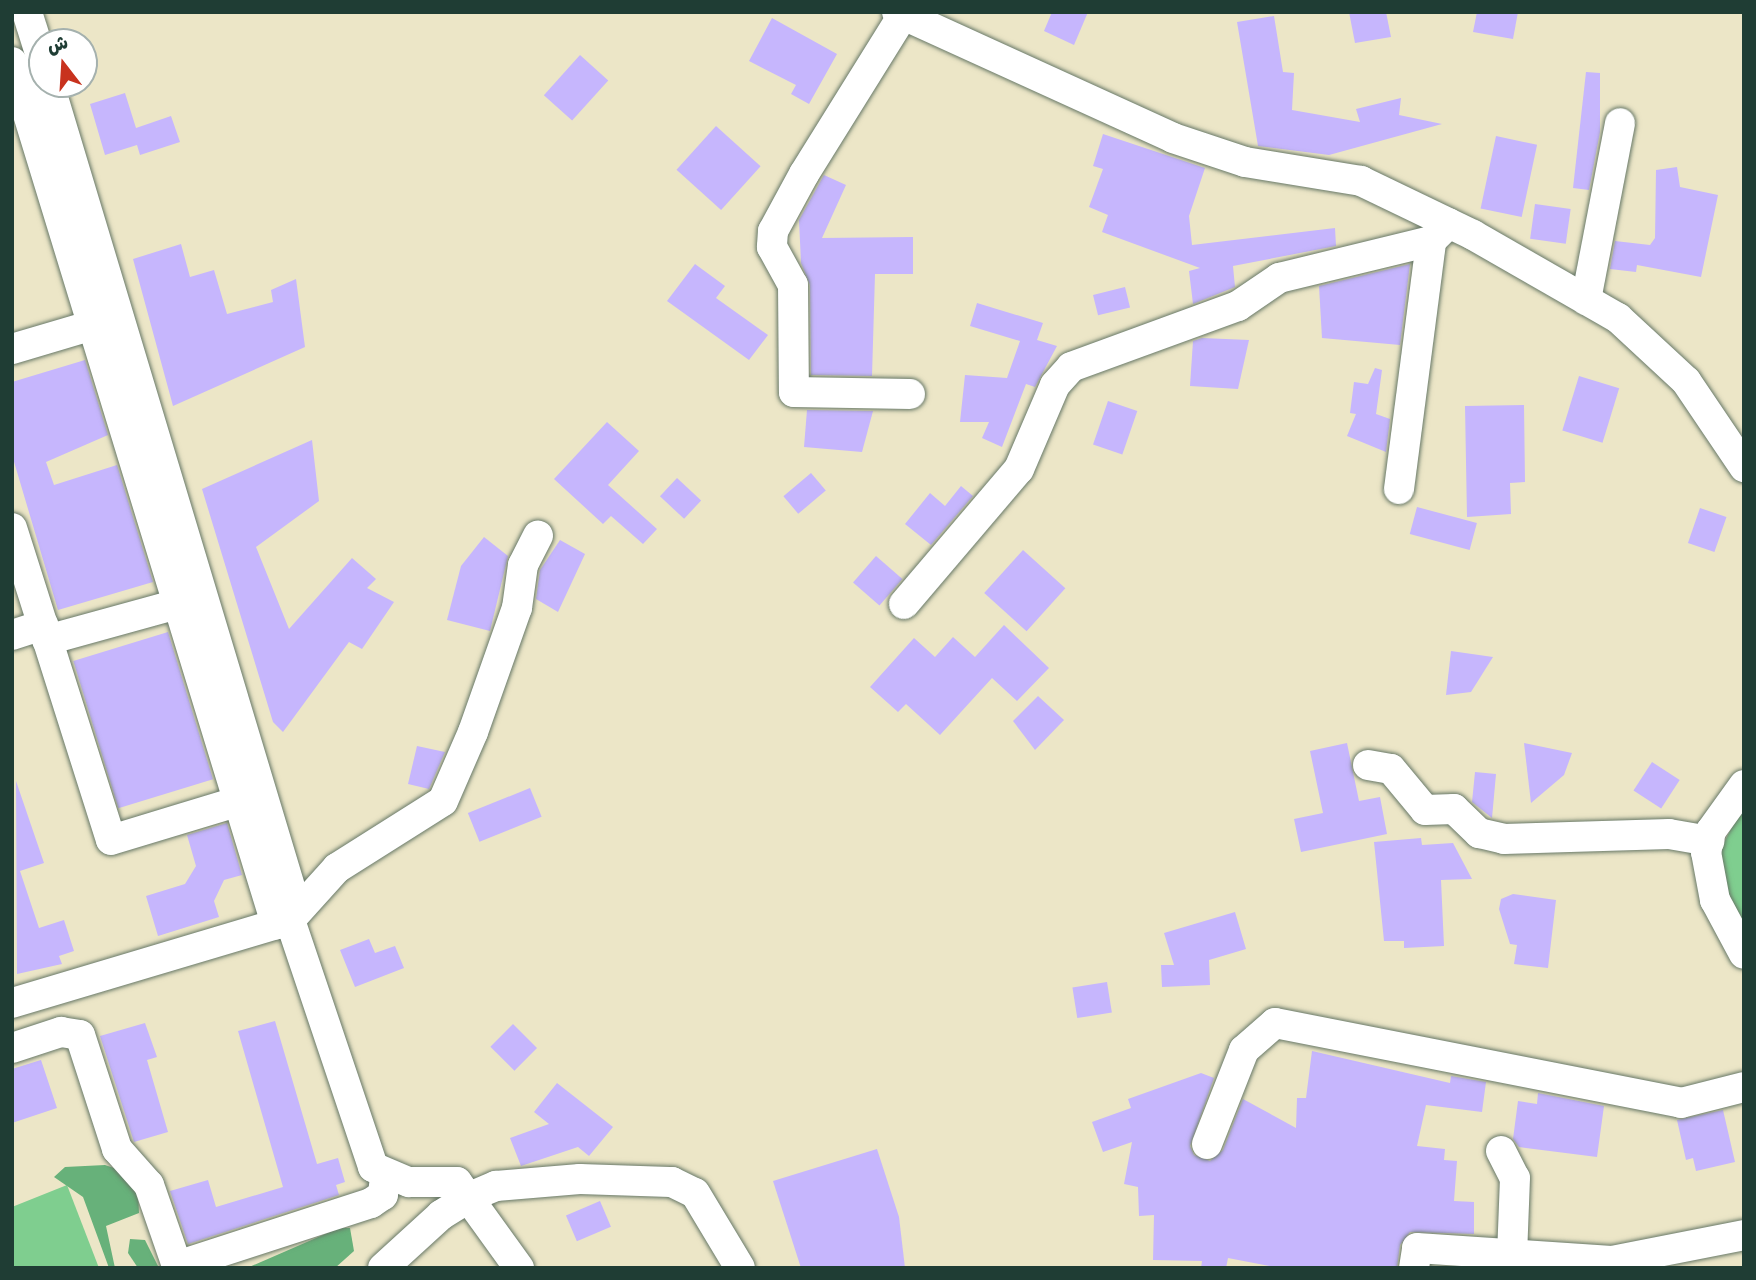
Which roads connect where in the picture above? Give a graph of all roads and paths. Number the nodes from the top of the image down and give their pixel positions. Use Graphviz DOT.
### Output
graph roads {
  1 [pos="900,13"];
  2 [pos="12,62"];
  3 [pos="53,98"];
  4 [pos="1620,124"];
  5 [pos="1440,232"];
  6 [pos="1586,300"];
  7 [pos="93,325"];
  8 [pos="12,349"];
  9 [pos="910,394"];
  10 [pos="1744,467"];
  11 [pos="1399,489"];
  12 [pos="12,528"];
  13 [pos="538,536"];
  14 [pos="178,604"];
  15 [pos="904,604"];
  16 [pos="45,633"];
  17 [pos="12,635"];
  18 [pos="1368,765"];
  19 [pos="1744,785"];
  20 [pos="239,801"];
  21 [pos="1709,841"];
  22 [pos="288,918"];
  23 [pos="1744,954"];
  24 [pos="12,1003"];
  25 [pos="12,1048"];
  26 [pos="1744,1087"];
  27 [pos="1207,1144"];
  28 [pos="1501,1151"];
  29 [pos="385,1176"];
  30 [pos="472,1196"];
  31 [pos="1744,1235"];
  32 [pos="1512,1256"];
  33 [pos="383,1268"];
  34 [pos="519,1268"];
  35 [pos="740,1268"];
  36 [pos="1414,1268"];
  1 -- 5 [label="street"];
  1 -- 9 [label="street"];
  2 -- 7 [label="street"];
  3 -- 22 [label="street"];
  4 -- 6 [label="street"];
  5 -- 6 [label="street"];
  5 -- 11 [label="street"];
  5 -- 15 [label="street"];
  6 -- 10 [label="street"];
  7 -- 8 [label="street"];
  7 -- 14 [label="street"];
  12 -- 16 [label="street"];
  13 -- 22 [label="street"];
  14 -- 16 [label="street"];
  14 -- 20 [label="street"];
  16 -- 17 [label="street"];
  16 -- 20 [label="street"];
  18 -- 21 [label="street"];
  19 -- 21 [label="street"];
  20 -- 22 [label="street"];
  21 -- 23 [label="street"];
  22 -- 24 [label="street"];
  22 -- 29 [label="street"];
  25 -- 29 [label="street"];
  26 -- 27 [label="street"];
  28 -- 32 [label="street"];
  29 -- 30 [label="street"];
  30 -- 33 [label="street"];
  30 -- 34 [label="street"];
  30 -- 35 [label="street"];
  31 -- 32 [label="street"];
  32 -- 36 [label="street"];
}
